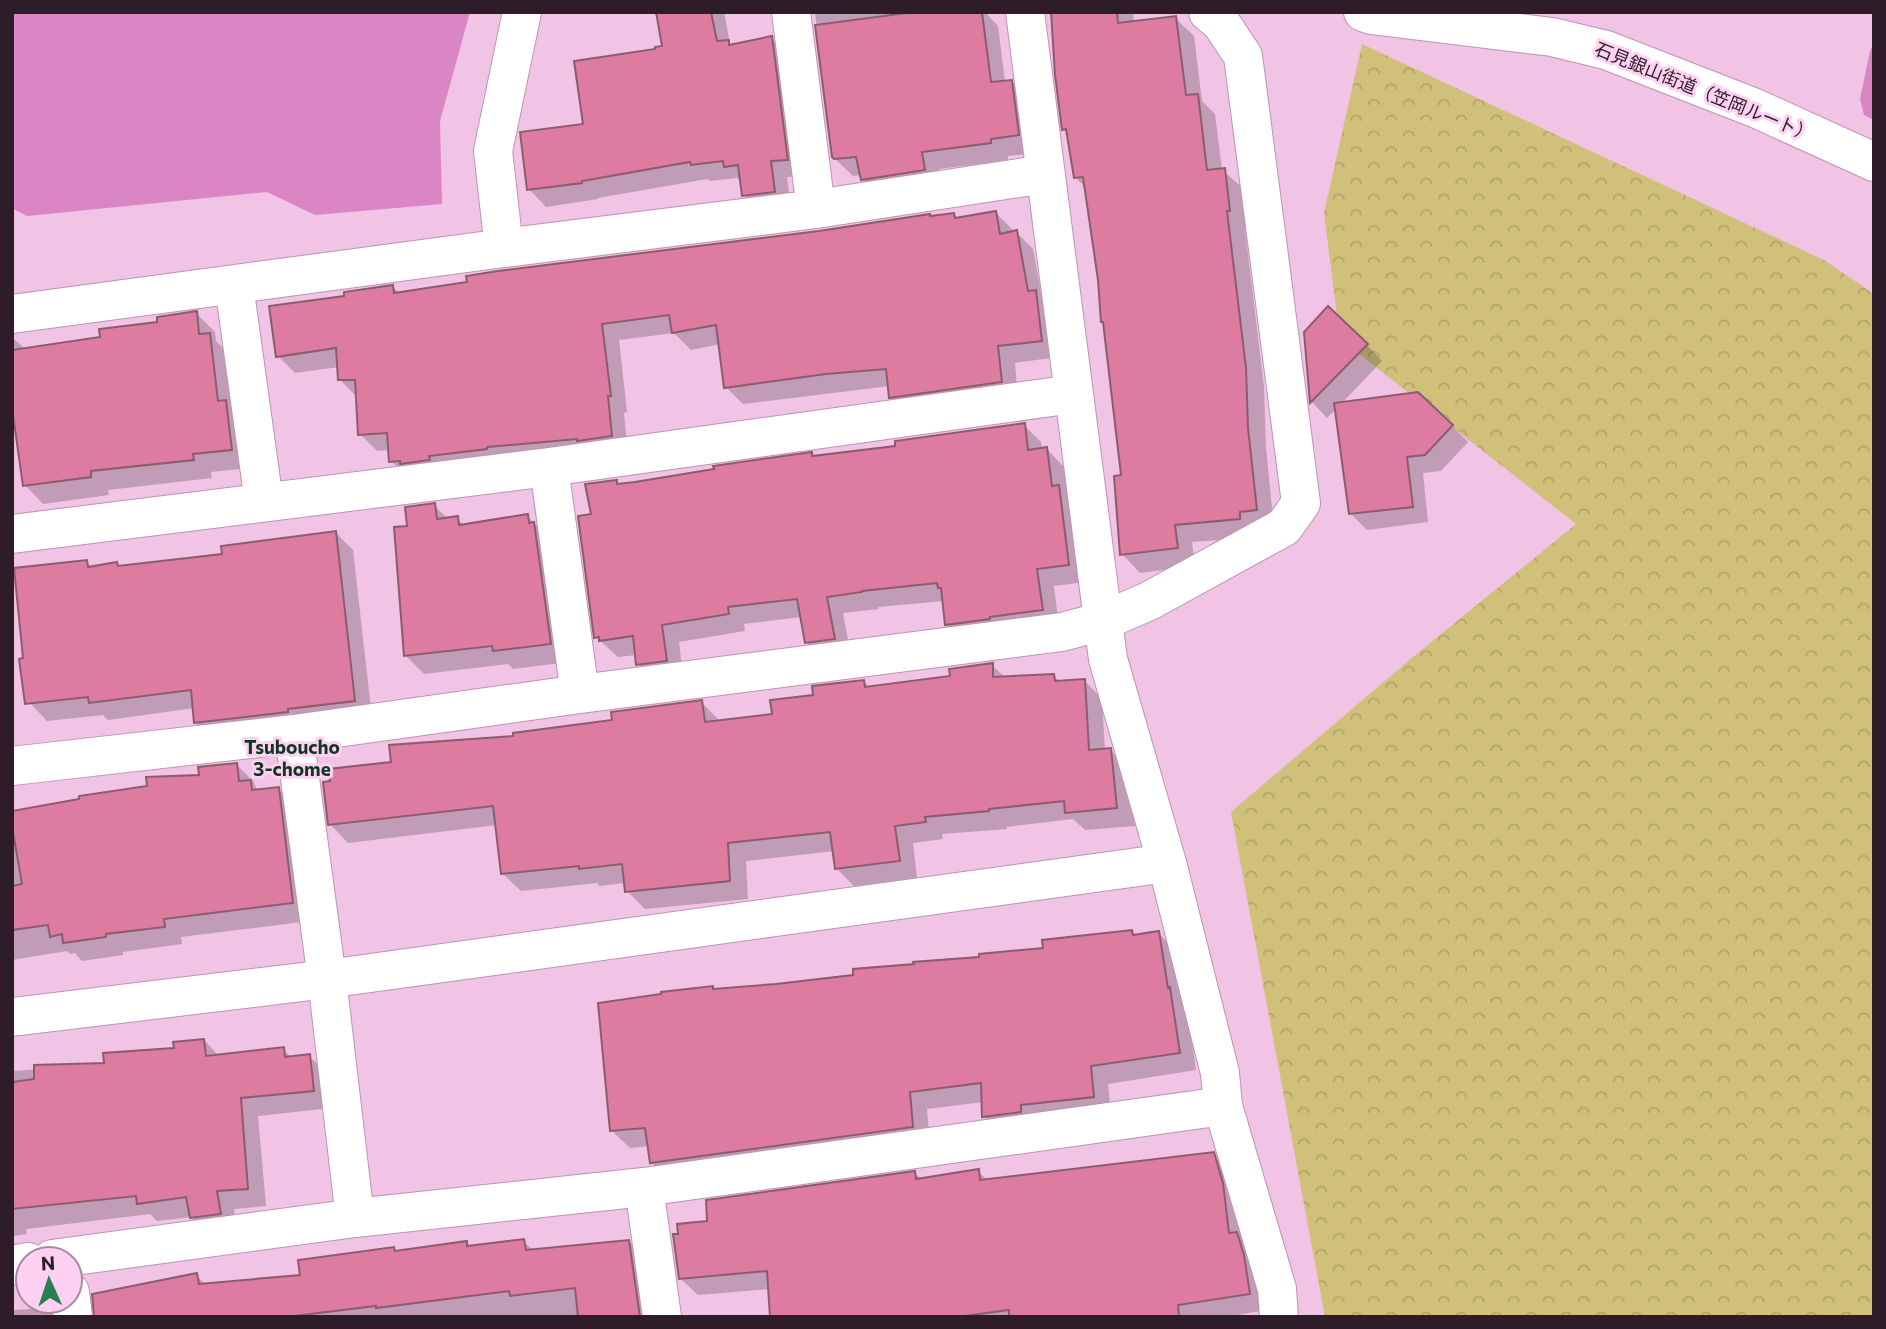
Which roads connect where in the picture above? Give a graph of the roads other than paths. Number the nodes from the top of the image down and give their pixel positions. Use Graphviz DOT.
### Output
graph roads {
  1 [pos="522,12"];
  2 [pos="791,12"];
  3 [pos="1025,12"];
  4 [pos="1208,12"];
  5 [pos="1363,12"];
  6 [pos="1874,162"];
  7 [pos="1045,174"];
  8 [pos="816,209"];
  9 [pos="503,248"];
  10 [pos="234,285"];
  11 [pos="12,314"];
  12 [pos="1073,394"];
  13 [pos="550,467"];
  14 [pos="264,502"];
  15 [pos="12,534"];
  16 [pos="1102,621"];
  17 [pos="580,694"];
  18 [pos="294,734"];
  19 [pos="12,766"];
  20 [pos="1167,863"];
  21 [pos="327,979"];
  22 [pos="12,1017"];
  23 [pos="1223,1106"];
  24 [pos="644,1187"];
  25 [pos="355,1218"];
  26 [pos="84,1264"];
  27 [pos="662,1317"];
  28 [pos="1279,1317"];
  1 -- 9 [label="street"];
  2 -- 8 [label="street"];
  3 -- 7 [label="street"];
  4 -- 16 [label="street"];
  5 -- 6 [label="street, 石見銀山街道（笠岡ルート）"];
  7 -- 8 [label="street"];
  7 -- 12 [label="street"];
  8 -- 9 [label="street"];
  9 -- 10 [label="street"];
  10 -- 11 [label="street"];
  10 -- 14 [label="street"];
  12 -- 13 [label="street"];
  12 -- 16 [label="street"];
  13 -- 14 [label="street"];
  13 -- 17 [label="street"];
  14 -- 15 [label="street"];
  16 -- 17 [label="street"];
  16 -- 20 [label="street"];
  17 -- 18 [label="street"];
  18 -- 19 [label="street"];
  18 -- 21 [label="street"];
  20 -- 21 [label="street"];
  20 -- 23 [label="street"];
  21 -- 22 [label="street"];
  21 -- 25 [label="street"];
  23 -- 24 [label="street"];
  23 -- 28 [label="street"];
  24 -- 25 [label="street"];
  24 -- 27 [label="street"];
  25 -- 26 [label="street"];
}
